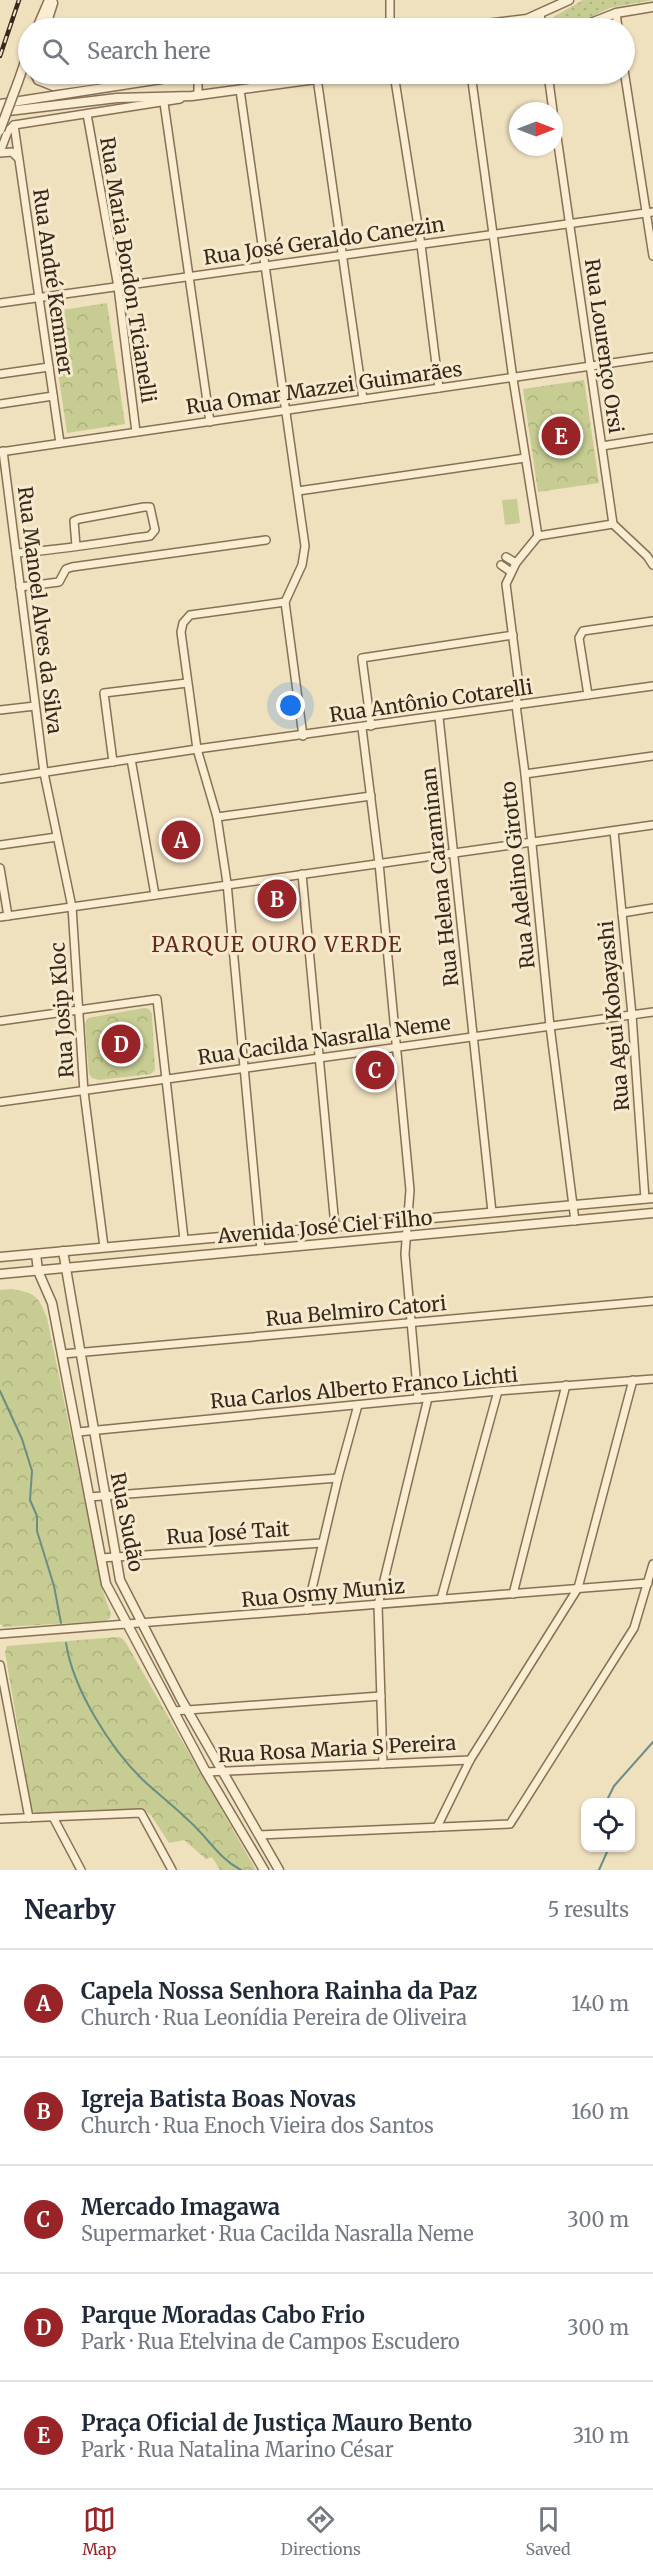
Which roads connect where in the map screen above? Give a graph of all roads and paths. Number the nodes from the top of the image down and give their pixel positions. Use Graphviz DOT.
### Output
graph roads {
  1 [pos="49,0"];
  2 [pos="54,0"];
  3 [pos="390,0"];
  4 [pos="569,0"];
  5 [pos="653,7"];
  6 [pos="616,13"];
  7 [pos="540,14"];
  8 [pos="41,18"];
  9 [pos="48,18"];
  10 [pos="390,18"];
  11 [pos="529,18"];
  12 [pos="541,18"];
  13 [pos="603,18"];
  14 [pos="617,18"];
  15 [pos="18,82"];
  16 [pos="48,84"];
  17 [pos="68,84"];
  18 [pos="129,84"];
  19 [pos="197,84"];
  20 [pos="278,84"];
  21 [pos="318,84"];
  22 [pos="396,84"];
  23 [pos="472,84"];
  24 [pos="549,84"];
  25 [pos="627,84"];
  26 [pos="240,90"];
  27 [pos="195,96"];
  28 [pos="552,102"];
  29 [pos="164,103"];
  30 [pos="0,104"];
  31 [pos="0,112"];
  32 [pos="87,114"];
  33 [pos="14,125"];
  34 [pos="0,130"];
  35 [pos="0,152"];
  36 [pos="560,156"];
  37 [pos="18,158"];
  38 [pos="650,213"];
  39 [pos="569,224"];
  40 [pos="492,234"];
  41 [pos="421,244"];
  42 [pos="342,256"];
  43 [pos="653,256"];
  44 [pos="266,266"];
  45 [pos="189,277"];
  46 [pos="117,287"];
  47 [pos="39,298"];
  48 [pos="0,303"];
  49 [pos="653,357"];
  50 [pos="49,367"];
  51 [pos="590,367"];
  52 [pos="0,374"];
  53 [pos="513,379"];
  54 [pos="439,388"];
  55 [pos="53,396"];
  56 [pos="363,399"];
  57 [pos="0,404"];
  58 [pos="287,410"];
  59 [pos="210,422"];
  60 [pos="135,432"];
  61 [pos="653,438"];
  62 [pos="60,443"];
  63 [pos="602,446"];
  64 [pos="1,451"];
  65 [pos="525,458"];
  66 [pos="298,491"];
  67 [pos="613,524"];
  68 [pos="538,536"];
  69 [pos="266,540"];
  70 [pos="76,546"];
  71 [pos="16,553"];
  72 [pos="506,557"];
  73 [pos="516,563"];
  74 [pos="501,565"];
  75 [pos="653,565"];
  76 [pos="511,572"];
  77 [pos="20,587"];
  78 [pos="285,602"];
  79 [pos="653,621"];
  80 [pos="513,635"];
  81 [pos="188,683"];
  82 [pos="653,686"];
  83 [pos="588,695"];
  84 [pos="516,705"];
  85 [pos="35,706"];
  86 [pos="0,710"];
  87 [pos="439,717"];
  88 [pos="371,726"];
  89 [pos="362,728"];
  90 [pos="303,736"];
  91 [pos="196,749"];
  92 [pos="653,756"];
  93 [pos="131,759"];
  94 [pos="113,762"];
  95 [pos="44,773"];
  96 [pos="525,774"];
  97 [pos="0,779"];
  98 [pos="371,796"];
  99 [pos="217,817"];
  100 [pos="653,825"];
  101 [pos="614,831"];
  102 [pos="57,837"];
  103 [pos="532,842"];
  104 [pos="0,845"];
  105 [pos="454,853"];
  106 [pos="379,863"];
  107 [pos="0,868"];
  108 [pos="302,874"];
  109 [pos="227,883"];
  110 [pos="155,895"];
  111 [pos="72,907"];
  112 [pos="653,908"];
  113 [pos="622,913"];
  114 [pos="4,916"];
  115 [pos="77,1011"];
  116 [pos="653,1012"];
  117 [pos="632,1015"];
  118 [pos="0,1021"];
  119 [pos="550,1026"];
  120 [pos="473,1037"];
  121 [pos="398,1047"];
  122 [pos="320,1057"];
  123 [pos="243,1068"];
  124 [pos="165,1078"];
  125 [pos="84,1092"];
  126 [pos="0,1102"];
  127 [pos="649,1199"];
  128 [pos="573,1206"];
  129 [pos="492,1212"];
  130 [pos="653,1213"];
  131 [pos="407,1219"];
  132 [pos="575,1221"];
  133 [pos="335,1226"];
  134 [pos="260,1233"];
  135 [pos="405,1237"];
  136 [pos="184,1239"];
  137 [pos="104,1248"];
  138 [pos="261,1250"];
  139 [pos="63,1251"];
  140 [pos="36,1254"];
  141 [pos="0,1257"];
  142 [pos="65,1268"];
  143 [pos="38,1271"];
  144 [pos="0,1275"];
  145 [pos="653,1301"];
  146 [pos="411,1323"];
  147 [pos="80,1352"];
  148 [pos="63,1354"];
  149 [pos="653,1379"];
  150 [pos="633,1380"];
  151 [pos="566,1385"];
  152 [pos="498,1391"];
  153 [pos="428,1398"];
  154 [pos="418,1399"];
  155 [pos="358,1405"];
  156 [pos="93,1430"];
  157 [pos="78,1432"];
  158 [pos="338,1478"];
  159 [pos="104,1495"];
  160 [pos="89,1497"];
  161 [pos="322,1543"];
  162 [pos="115,1557"];
  163 [pos="101,1558"];
  164 [pos="653,1564"];
  165 [pos="648,1583"];
  166 [pos="578,1588"];
  167 [pos="513,1594"];
  168 [pos="441,1599"];
  169 [pos="378,1605"];
  170 [pos="308,1610"];
  171 [pos="142,1624"];
  172 [pos="128,1625"];
  173 [pos="0,1634"];
  174 [pos="0,1665"];
  175 [pos="381,1696"];
  176 [pos="174,1711"];
  177 [pos="188,1711"];
  178 [pos="470,1760"];
  179 [pos="383,1764"];
  180 [pos="206,1772"];
  181 [pos="223,1772"];
  182 [pos="53,1817"];
  183 [pos="29,1818"];
  184 [pos="0,1819"];
  185 [pos="437,1827"];
  186 [pos="258,1835"];
  187 [pos="81,1870"];
  188 [pos="171,1870"];
  189 [pos="264,1870"];
  190 [pos="279,1870"];
  1 -- 8 [label="street"];
  2 -- 9 [label="street"];
  3 -- 10 [label="street"];
  4 -- 7 [label="street"];
  5 -- 6 [label="street"];
  6 -- 13 [label="street"];
  6 -- 14 [label="street"];
  7 -- 11 [label="street"];
  7 -- 12 [label="street"];
  15 -- 34 [label="street, bridge"];
  16 -- 17 [label="street"];
  18 -- 30 [label="street"];
  19 -- 27 [label="street"];
  20 -- 26 [label="street"];
  21 -- 42 [label="street"];
  22 -- 41 [label="street"];
  23 -- 40 [label="street"];
  24 -- 28 [label="street"];
  25 -- 38 [label="street"];
  26 -- 27 [label="street"];
  26 -- 44 [label="street"];
  27 -- 29 [label="street"];
  27 -- 31 [label="street"];
  29 -- 32 [label="street"];
  29 -- 45 [label="street"];
  32 -- 33 [label="street"];
  32 -- 46 [label="street, Rua Maria Bordon Ticianelli"];
  33 -- 35 [label="street"];
  33 -- 37 [label="street, Rua André Kemmer"];
  35 -- 37 [label="street"];
  36 -- 39 [label="street, Rua Lourenço Orsi"];
  37 -- 47 [label="street, Rua André Kemmer"];
  38 -- 39 [label="street, Rua José Geraldo Canezin"];
  38 -- 43 [label="street"];
  39 -- 40 [label="street, Rua José Geraldo Canezin"];
  39 -- 51 [label="street, Rua Lourenço Orsi"];
  40 -- 41 [label="street, Rua José Geraldo Canezin"];
  40 -- 53 [label="street"];
  41 -- 42 [label="street, Rua José Geraldo Canezin"];
  41 -- 54 [label="street"];
  42 -- 44 [label="street, Rua José Geraldo Canezin"];
  42 -- 56 [label="street"];
  44 -- 45 [label="street, Rua José Geraldo Canezin"];
  44 -- 58 [label="street"];
  45 -- 46 [label="street, Rua José Geraldo Canezin"];
  45 -- 59 [label="street"];
  46 -- 47 [label="street, Rua José Geraldo Canezin"];
  46 -- 60 [label="street, Rua Maria Bordon Ticianelli"];
  47 -- 48 [label="street, Rua José Geraldo Canezin"];
  47 -- 50 [label="street, Rua André Kemmer"];
  49 -- 51 [label="street, Rua Omar Mazzei Guimarães"];
  50 -- 52 [label="street"];
  50 -- 55 [label="street, Rua André Kemmer"];
  51 -- 53 [label="street, Rua Omar Mazzei Guimarães"];
  51 -- 63 [label="street, Rua Lourenço Orsi"];
  53 -- 54 [label="street, Rua Omar Mazzei Guimarães"];
  53 -- 65 [label="street"];
  54 -- 56 [label="street, Rua Omar Mazzei Guimarães"];
  55 -- 57 [label="street"];
  55 -- 62 [label="street, Rua André Kemmer"];
  56 -- 58 [label="street, Rua Omar Mazzei Guimarães"];
  58 -- 59 [label="street, Rua Omar Mazzei Guimarães"];
  58 -- 66 [label="street"];
  59 -- 60 [label="street, Rua Omar Mazzei Guimarães"];
  60 -- 62 [label="street, Rua Omar Mazzei Guimarães"];
  61 -- 63 [label="street"];
  62 -- 64 [label="street, Rua Omar Mazzei Guimarães"];
  63 -- 67 [label="street, Rua Lourenço Orsi"];
  64 -- 71 [label="street, Rua Manoel Alves da Silva"];
  65 -- 66 [label="street"];
  65 -- 68 [label="street"];
  66 -- 78 [label="street"];
  67 -- 68 [label="street"];
  67 -- 75 [label="street"];
  68 -- 73 [label="street, Rua Adelino Girotto"];
  69 -- 77 [label="street"];
  70 -- 70 [label="street"];
  70 -- 71 [label="street"];
  71 -- 77 [label="street, Rua Manoel Alves da Silva"];
  72 -- 73 [label="street"];
  73 -- 76 [label="street, Rua Adelino Girotto"];
  74 -- 76 [label="street"];
  76 -- 80 [label="street, Rua Adelino Girotto"];
  77 -- 85 [label="street, Rua Manoel Alves da Silva"];
  78 -- 81 [label="street"];
  78 -- 90 [label="street"];
  79 -- 83 [label="street"];
  80 -- 84 [label="street, Rua Adelino Girotto"];
  80 -- 88 [label="street"];
  81 -- 91 [label="street"];
  81 -- 94 [label="street"];
  82 -- 83 [label="street, Rua Antônio Cotarelli"];
  83 -- 84 [label="street, Rua Antônio Cotarelli"];
  84 -- 87 [label="street, Rua Antônio Cotarelli"];
  84 -- 96 [label="street, Rua Adelino Girotto"];
  85 -- 86 [label="street"];
  85 -- 95 [label="street, Rua Manoel Alves da Silva"];
  87 -- 88 [label="street, Rua Antônio Cotarelli"];
  87 -- 105 [label="street, Rua Helena Caraminan"];
  88 -- 89 [label="street, Rua Antônio Cotarelli"];
  89 -- 90 [label="street, Rua Antônio Cotarelli"];
  89 -- 98 [label="street"];
  90 -- 91 [label="street, Rua Antônio Cotarelli"];
  91 -- 93 [label="street, Rua Antônio Cotarelli"];
  91 -- 99 [label="street"];
  92 -- 96 [label="street"];
  93 -- 94 [label="street, Rua Antônio Cotarelli"];
  93 -- 110 [label="street"];
  94 -- 95 [label="street, Rua Antônio Cotarelli"];
  95 -- 97 [label="street, Rua Antônio Cotarelli"];
  95 -- 102 [label="street, Rua Josip Kloc"];
  96 -- 103 [label="street, Rua Adelino Girotto"];
  98 -- 99 [label="street"];
  98 -- 106 [label="street"];
  99 -- 109 [label="street"];
  100 -- 101 [label="street"];
  101 -- 103 [label="street"];
  101 -- 113 [label="street, Rua Agui Kobayashi"];
  102 -- 104 [label="street"];
  102 -- 111 [label="street, Rua Josip Kloc"];
  103 -- 105 [label="street"];
  103 -- 119 [label="street, Rua Adelino Girotto"];
  105 -- 106 [label="street"];
  105 -- 120 [label="street, Rua Helena Caraminan"];
  106 -- 108 [label="street"];
  106 -- 121 [label="street"];
  107 -- 114 [label="street"];
  108 -- 109 [label="street"];
  108 -- 122 [label="street"];
  109 -- 110 [label="street"];
  109 -- 123 [label="street"];
  110 -- 111 [label="street"];
  111 -- 114 [label="street"];
  111 -- 115 [label="street, Rua Josip Kloc"];
  112 -- 113 [label="street"];
  113 -- 117 [label="street, Rua Agui Kobayashi"];
  115 -- 118 [label="street"];
  115 -- 124 [label="street"];
  115 -- 125 [label="street, Rua Josip Kloc"];
  116 -- 117 [label="street, Rua Cacilda Nasralla Neme"];
  117 -- 119 [label="street, Rua Cacilda Nasralla Neme"];
  117 -- 127 [label="street, Rua Agui Kobayashi"];
  119 -- 120 [label="street, Rua Cacilda Nasralla Neme"];
  119 -- 128 [label="street, Rua Adelino Girotto"];
  120 -- 121 [label="street, Rua Cacilda Nasralla Neme"];
  120 -- 129 [label="street, Rua Helena Caraminan"];
  121 -- 122 [label="street, Rua Cacilda Nasralla Neme"];
  121 -- 131 [label="street"];
  122 -- 123 [label="street, Rua Cacilda Nasralla Neme"];
  122 -- 133 [label="street"];
  123 -- 124 [label="street, Rua Cacilda Nasralla Neme"];
  123 -- 134 [label="street"];
  124 -- 125 [label="street, Rua Cacilda Nasralla Neme"];
  124 -- 136 [label="street"];
  125 -- 126 [label="street, Rua Cacilda Nasralla Neme"];
  125 -- 137 [label="street, Rua Josip Kloc"];
  127 -- 128 [label="street, Avenida José Ciel Filho"];
  128 -- 129 [label="street, Avenida José Ciel Filho"];
  128 -- 132 [label="street, Rua Adelino Girotto"];
  129 -- 131 [label="street, Avenida José Ciel Filho"];
  130 -- 132 [label="street, Avenida José Ciel Filho"];
  131 -- 133 [label="street, Avenida José Ciel Filho"];
  131 -- 135 [label="street"];
  132 -- 135 [label="street, Avenida José Ciel Filho"];
  133 -- 134 [label="street, Avenida José Ciel Filho"];
  134 -- 136 [label="street, Avenida José Ciel Filho"];
  134 -- 138 [label="street"];
  135 -- 138 [label="street, Avenida José Ciel Filho"];
  135 -- 146 [label="street"];
  136 -- 137 [label="street, Avenida José Ciel Filho"];
  137 -- 139 [label="street, Avenida José Ciel Filho"];
  138 -- 142 [label="street, Avenida José Ciel Filho"];
  139 -- 140 [label="street, Avenida José Ciel Filho"];
  139 -- 142 [label="street, Rua Sudão"];
  140 -- 141 [label="street, Avenida José Ciel Filho"];
  140 -- 143 [label="street, Rua Sudão"];
  142 -- 143 [label="street, Avenida José Ciel Filho"];
  142 -- 147 [label="street, Rua Sudão"];
  143 -- 144 [label="street, Avenida José Ciel Filho"];
  143 -- 148 [label="street, Rua Sudão"];
  145 -- 146 [label="street, Rua Belmiro Catori"];
  146 -- 147 [label="street, Rua Belmiro Catori"];
  146 -- 154 [label="street"];
  147 -- 148 [label="street, Rua Belmiro Catori"];
  147 -- 156 [label="street, Rua Sudão"];
  148 -- 157 [label="street, Rua Sudão"];
  149 -- 150 [label="street, Rua Carlos Alberto Franco Lichti"];
  150 -- 151 [label="street, Rua Carlos Alberto Franco Lichti"];
  150 -- 166 [label="street"];
  151 -- 152 [label="street, Rua Carlos Alberto Franco Lichti"];
  151 -- 167 [label="street"];
  152 -- 153 [label="street, Rua Carlos Alberto Franco Lichti"];
  152 -- 168 [label="street"];
  153 -- 154 [label="street, Rua Carlos Alberto Franco Lichti"];
  153 -- 169 [label="street"];
  154 -- 155 [label="street, Rua Carlos Alberto Franco Lichti"];
  155 -- 156 [label="street, Rua Carlos Alberto Franco Lichti"];
  155 -- 158 [label="street"];
  156 -- 157 [label="street, Rua Carlos Alberto Franco Lichti"];
  156 -- 159 [label="street, Rua Sudão"];
  157 -- 160 [label="street, Rua Sudão"];
  158 -- 159 [label="street"];
  158 -- 161 [label="street"];
  159 -- 160 [label="street"];
  159 -- 162 [label="street, Rua Sudão"];
  160 -- 163 [label="street, Rua Sudão"];
  161 -- 162 [label="street, Rua José Tait"];
  161 -- 170 [label="street"];
  162 -- 163 [label="street, Rua José Tait"];
  162 -- 171 [label="street, Rua Sudão"];
  163 -- 172 [label="street, Rua Sudão"];
  164 -- 165 [label="street"];
  165 -- 166 [label="street, Rua Osmy Muniz"];
  165 -- 185 [label="street"];
  166 -- 167 [label="street, Rua Osmy Muniz"];
  166 -- 178 [label="street"];
  167 -- 168 [label="street, Rua Osmy Muniz"];
  168 -- 169 [label="street, Rua Osmy Muniz"];
  169 -- 170 [label="street, Rua Osmy Muniz"];
  169 -- 175 [label="street"];
  170 -- 171 [label="street, Rua Osmy Muniz"];
  171 -- 172 [label="street, Rua Osmy Muniz"];
  171 -- 177 [label="street, Rua Sudão"];
  172 -- 173 [label="street, Rua Osmy Muniz"];
  172 -- 176 [label="street, Rua Sudão"];
  174 -- 183 [label="street"];
  175 -- 177 [label="street"];
  175 -- 179 [label="street"];
  176 -- 177 [label="street"];
  176 -- 180 [label="street, Rua Sudão"];
  177 -- 181 [label="street, Rua Sudão"];
  178 -- 179 [label="street, Rua Rosa Maria S Pereira"];
  178 -- 185 [label="street"];
  179 -- 181 [label="street, Rua Rosa Maria S Pereira"];
  180 -- 181 [label="street, Rua Rosa Maria S Pereira"];
  180 -- 189 [label="street, Rua Sudão"];
  181 -- 186 [label="street, Rua Sudão"];
  182 -- 183 [label="street"];
  182 -- 187 [label="street"];
  182 -- 188 [label="street"];
  183 -- 184 [label="street"];
  185 -- 186 [label="street"];
  186 -- 190 [label="street, Rua Sudão"];
}
